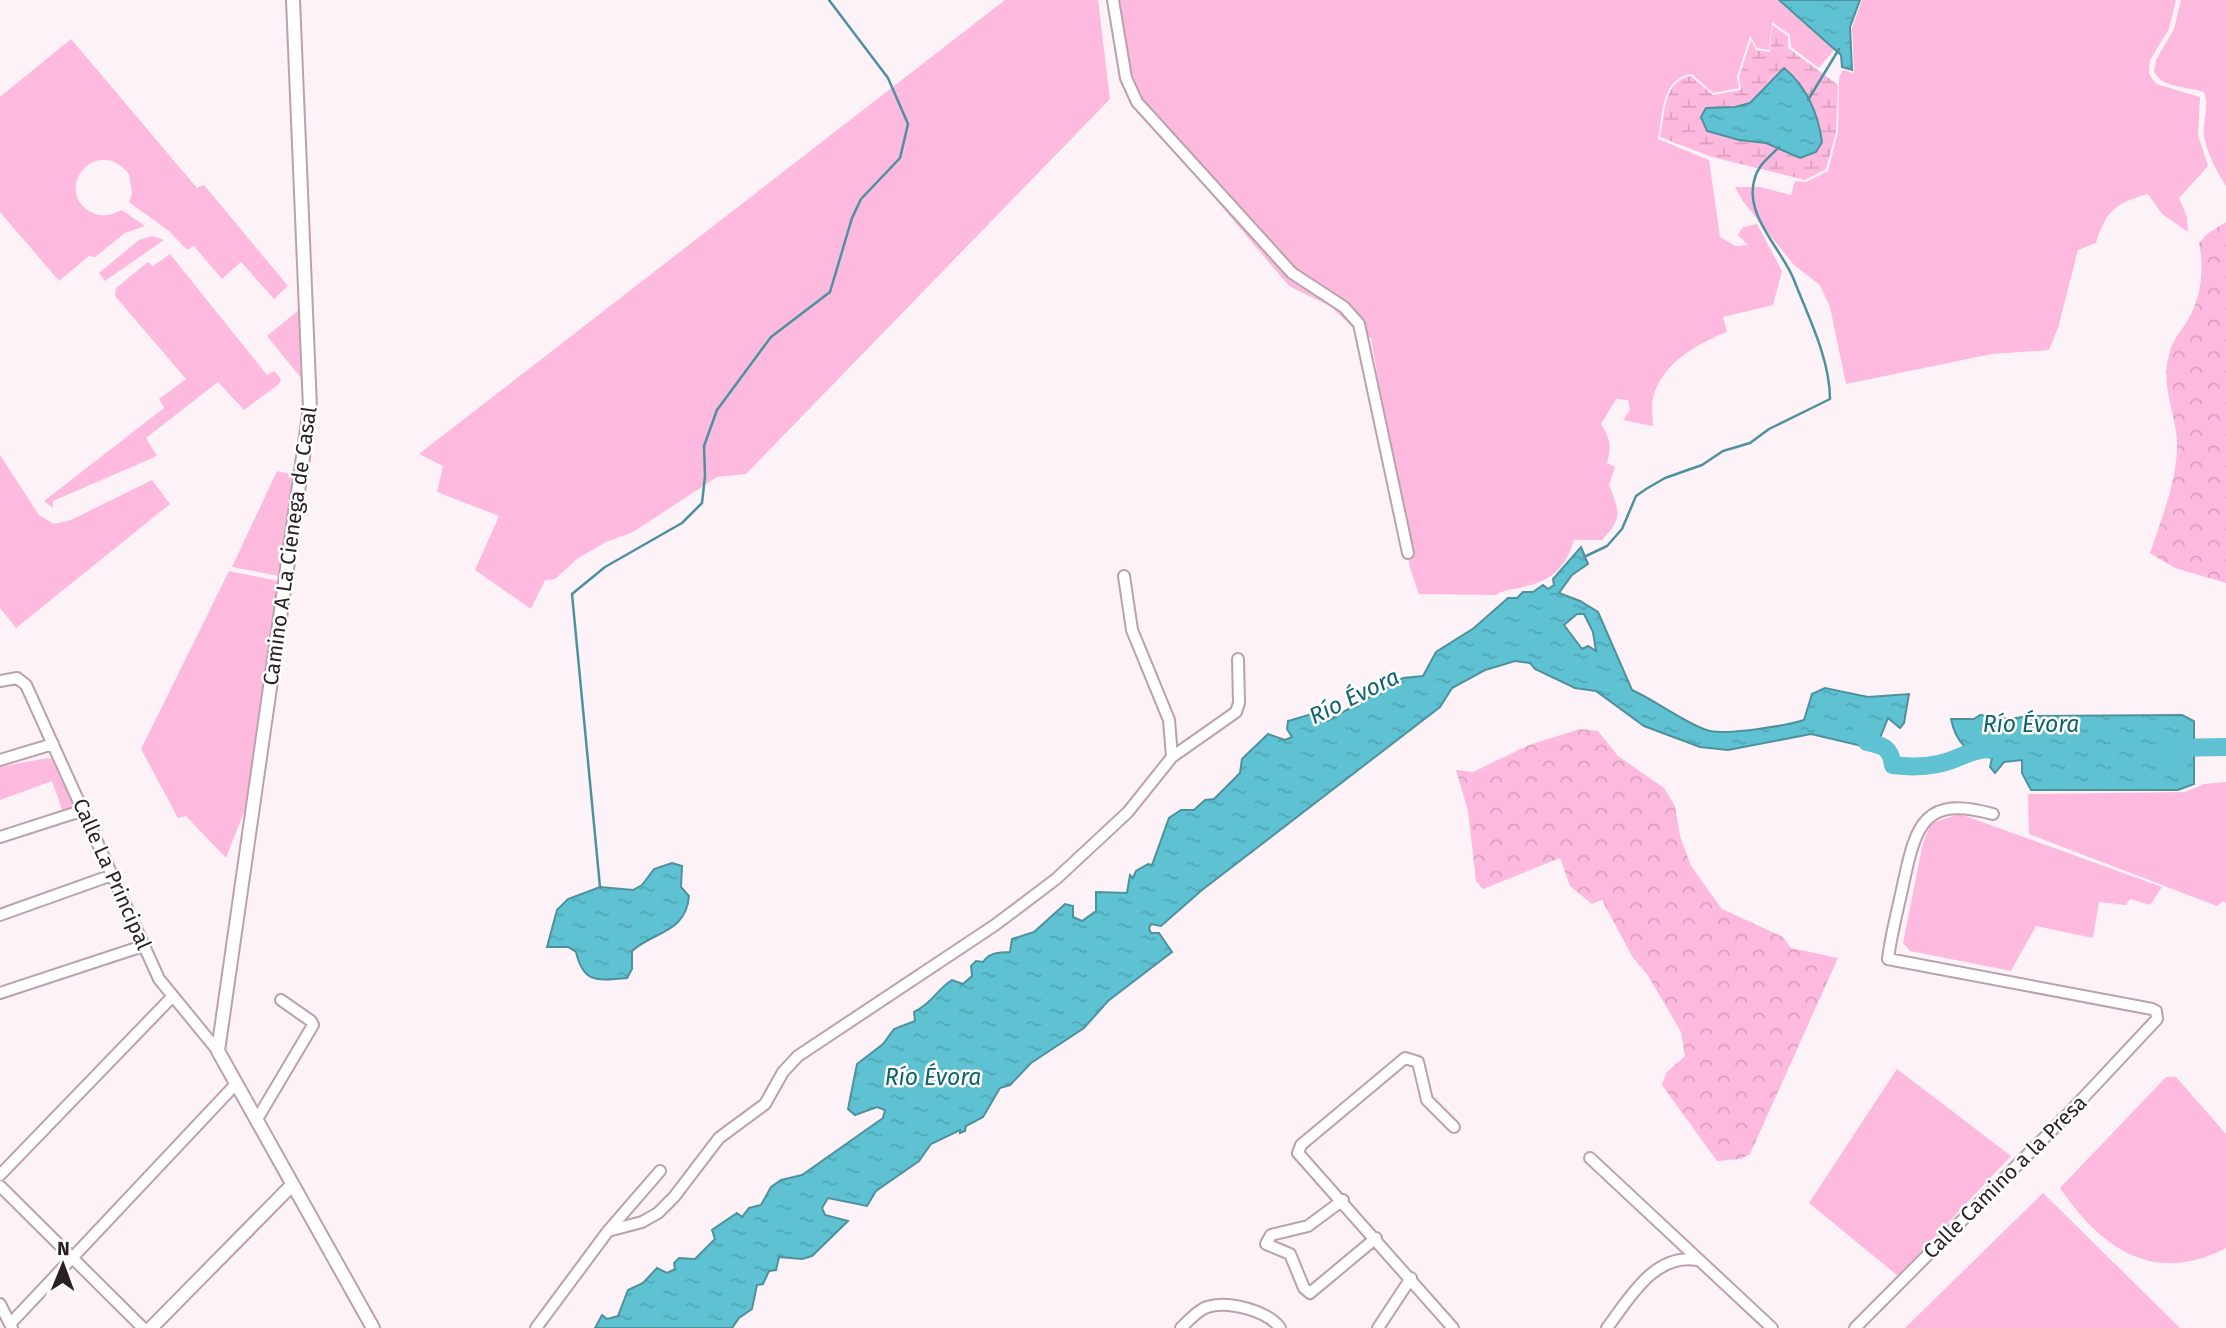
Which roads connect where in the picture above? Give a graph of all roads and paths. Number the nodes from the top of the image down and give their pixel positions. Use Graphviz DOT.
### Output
graph roads {
  1 [pos="293,0"];
  2 [pos="1113,0"];
  3 [pos="1408,553"];
  4 [pos="1124,576"];
  5 [pos="1238,659"];
  6 [pos="0,681"];
  7 [pos="53,744"];
  8 [pos="1172,757"];
  9 [pos="0,760"];
  10 [pos="84,810"];
  11 [pos="1993,814"];
  12 [pos="0,837"];
  13 [pos="112,875"];
  14 [pos="0,915"];
  15 [pos="144,946"];
  16 [pos="0,993"];
  17 [pos="173,996"];
  18 [pos="281,1000"];
  19 [pos="218,1051"];
  20 [pos="235,1085"];
  21 [pos="256,1121"];
  22 [pos="1454,1128"];
  23 [pos="1590,1157"];
  24 [pos="660,1171"];
  25 [pos="0,1174"];
  26 [pos="0,1186"];
  27 [pos="291,1186"];
  28 [pos="1343,1200"];
  29 [pos="608,1231"];
  30 [pos="1376,1238"];
  31 [pos="71,1257"];
  32 [pos="1700,1261"];
  33 [pos="1411,1278"];
  34 [pos="0,1304"];
  35 [pos="11,1326"];
  36 [pos="1453,1327"];
  37 [pos="144,1328"];
  38 [pos="151,1328"];
  39 [pos="373,1328"];
  40 [pos="537,1328"];
  41 [pos="1181,1328"];
  42 [pos="1280,1328"];
  43 [pos="1378,1328"];
  44 [pos="1607,1328"];
  45 [pos="1772,1328"];
  46 [pos="1855,1328"];
  1 -- 19 [label="street, Camino A La Cienega de Casal"];
  2 -- 3 [label="street"];
  4 -- 8 [label="street"];
  5 -- 8 [label="street"];
  6 -- 7 [label="street, Calle La Principal"];
  7 -- 9 [label="street"];
  7 -- 10 [label="street, Calle La Principal"];
  8 -- 29 [label="street"];
  10 -- 12 [label="street"];
  10 -- 13 [label="street, Calle La Principal"];
  11 -- 46 [label="street, Calle Camino a la Presa"];
  13 -- 14 [label="street"];
  13 -- 15 [label="street, Calle La Principal"];
  15 -- 16 [label="street"];
  15 -- 17 [label="street, Calle La Principal"];
  17 -- 19 [label="street, Calle La Principal"];
  17 -- 25 [label="street"];
  18 -- 21 [label="street"];
  19 -- 20 [label="street"];
  20 -- 21 [label="street"];
  20 -- 31 [label="street"];
  21 -- 27 [label="street"];
  22 -- 28 [label="street"];
  23 -- 32 [label="street"];
  24 -- 29 [label="street"];
  26 -- 31 [label="street"];
  27 -- 38 [label="street"];
  27 -- 39 [label="street"];
  28 -- 30 [label="street"];
  28 -- 30 [label="street"];
  29 -- 40 [label="street"];
  30 -- 33 [label="street"];
  31 -- 35 [label="street"];
  31 -- 37 [label="street"];
  32 -- 44 [label="street"];
  32 -- 45 [label="street"];
  33 -- 36 [label="street"];
  33 -- 43 [label="street"];
  34 -- 35 [label="street"];
  41 -- 42 [label="street"];
}
